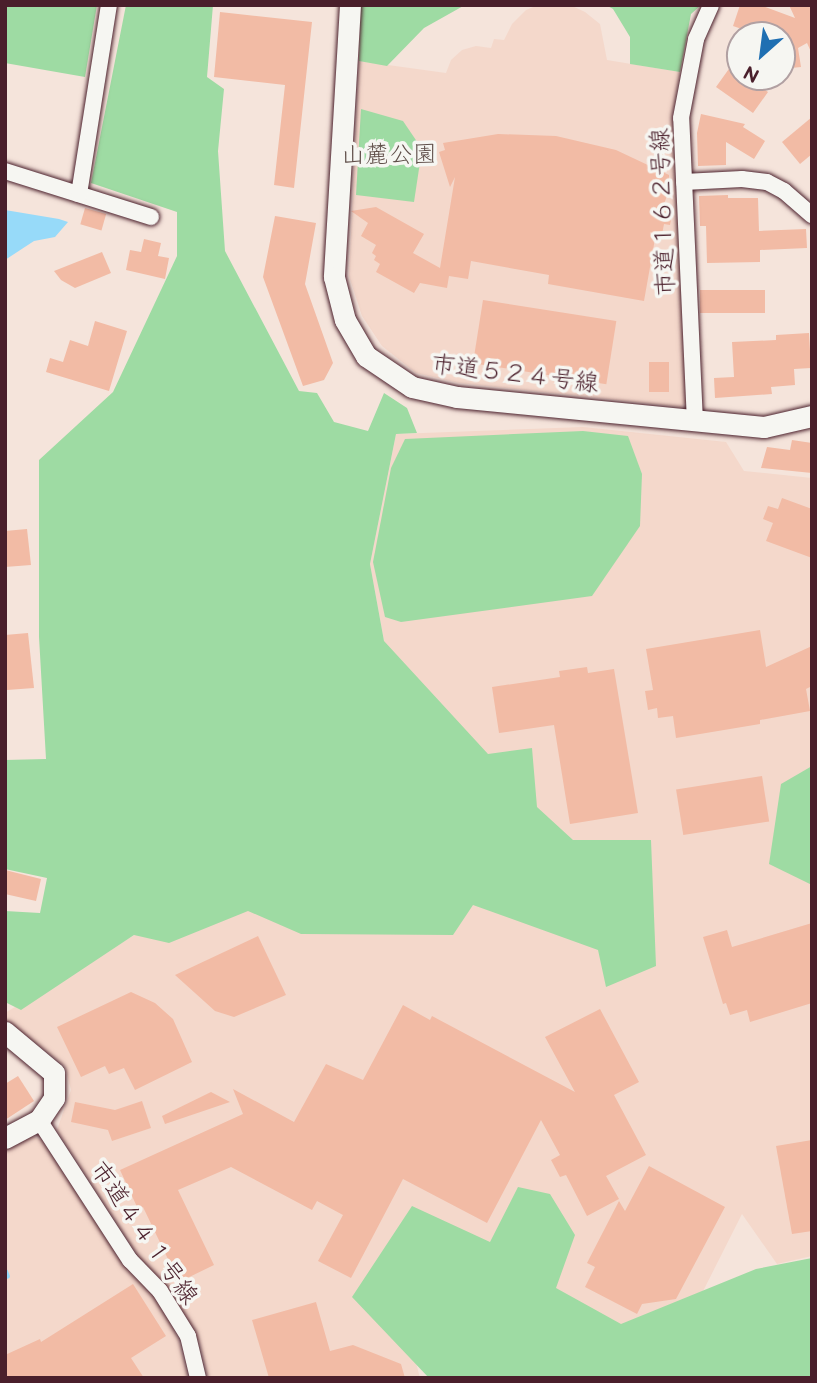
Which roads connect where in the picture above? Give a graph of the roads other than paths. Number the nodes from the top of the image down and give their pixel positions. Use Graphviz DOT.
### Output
graph roads {
  1 [pos="109,5"];
  2 [pos="350,5"];
  3 [pos="711,5"];
  4 [pos="5,171"];
  5 [pos="684,182"];
  6 [pos="79,194"];
  7 [pos="812,215"];
  8 [pos="151,217"];
  9 [pos="812,416"];
  10 [pos="695,422"];
  11 [pos="5,1032"];
  12 [pos="39,1120"];
  13 [pos="5,1138"];
  14 [pos="198,1378"];
  1 -- 6 [label="street"];
  2 -- 10 [label="street, 市道５２４号線"];
  3 -- 5 [label="street, 市道１６２号線"];
  4 -- 6 [label="street"];
  5 -- 7 [label="street"];
  5 -- 10 [label="street, 市道１６２号線"];
  6 -- 8 [label="street"];
  9 -- 10 [label="street, 市道５２４号線"];
  11 -- 12 [label="street"];
  12 -- 13 [label="street"];
  12 -- 14 [label="street, 市道４４１号線"];
}
